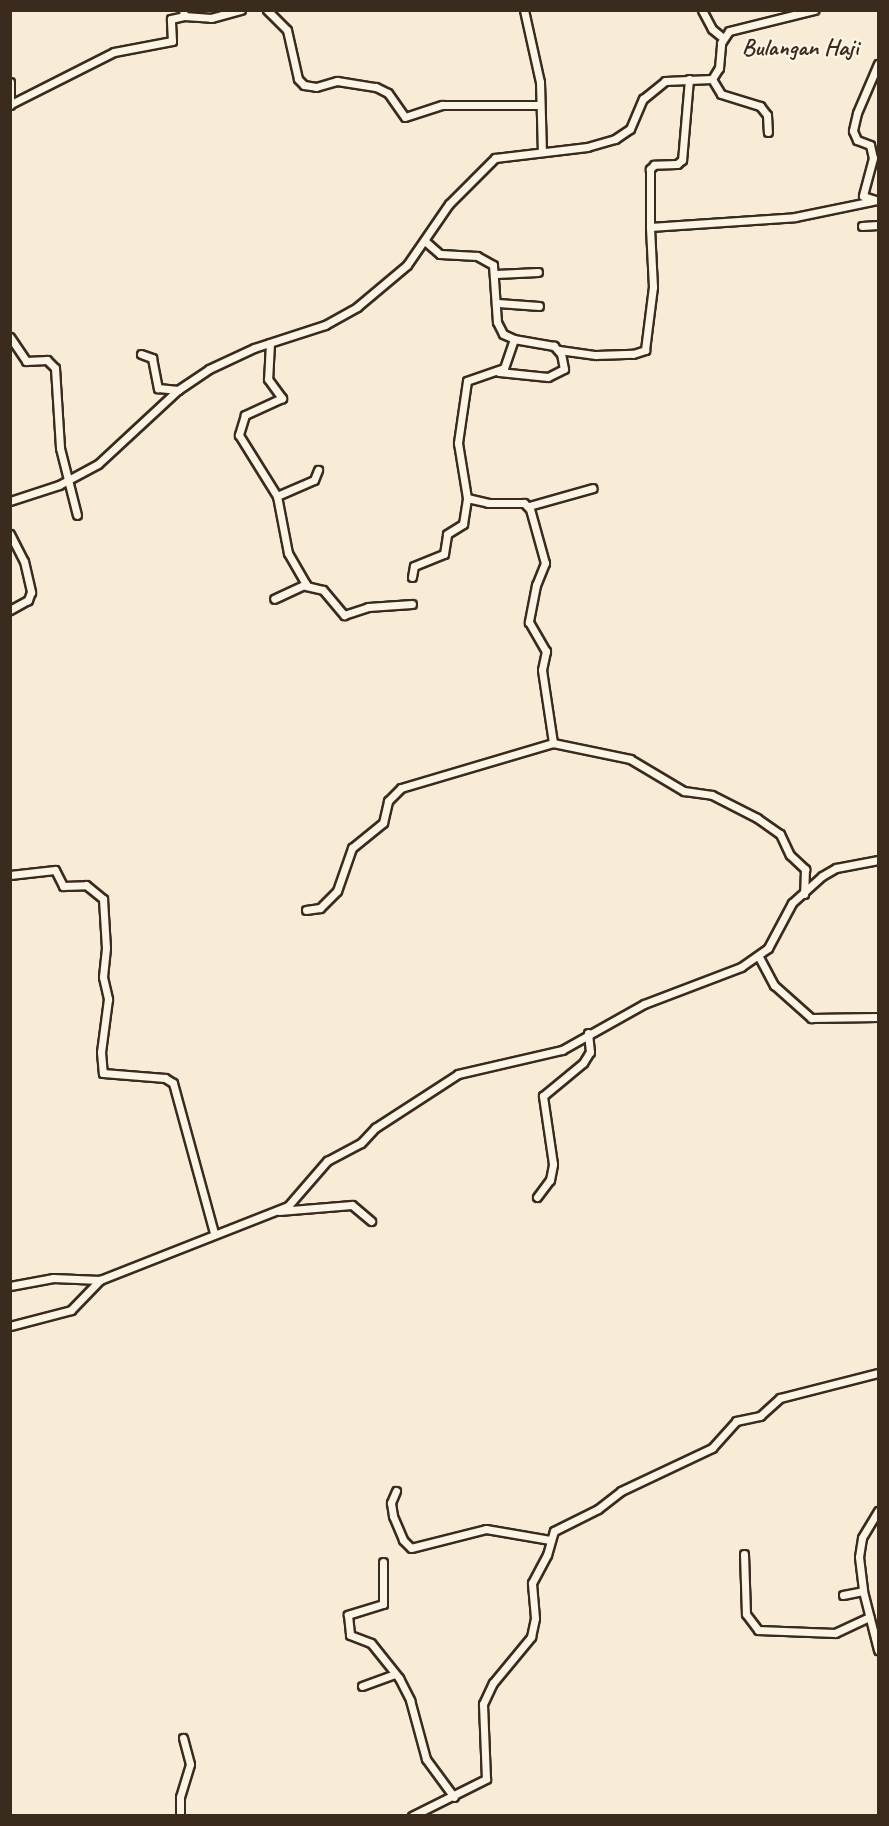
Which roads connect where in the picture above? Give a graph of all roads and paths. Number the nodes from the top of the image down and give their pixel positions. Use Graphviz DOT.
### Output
graph roads {
  1 [pos="241,10"];
  2 [pos="267,10"];
  3 [pos="524,10"];
  4 [pos="702,10"];
  5 [pos="814,10"];
  6 [pos="184,14"];
  7 [pos="723,38"];
  8 [pos="879,64"];
  9 [pos="689,78"];
  10 [pos="712,79"];
  11 [pos="10,82"];
  12 [pos="11,105"];
  13 [pos="539,105"];
  14 [pos="768,132"];
  15 [pos="542,152"];
  16 [pos="876,201"];
  17 [pos="879,225"];
  18 [pos="862,226"];
  19 [pos="650,227"];
  20 [pos="427,243"];
  21 [pos="538,272"];
  22 [pos="496,273"];
  23 [pos="498,303"];
  24 [pos="539,306"];
  25 [pos="10,337"];
  26 [pos="514,339"];
  27 [pos="270,343"];
  28 [pos="559,350"];
  29 [pos="141,354"];
  30 [pos="499,372"];
  31 [pos="178,390"];
  32 [pos="318,470"];
  33 [pos="67,482"];
  34 [pos="593,488"];
  35 [pos="277,496"];
  36 [pos="467,498"];
  37 [pos="10,501"];
  38 [pos="529,506"];
  39 [pos="77,515"];
  40 [pos="10,534"];
  41 [pos="412,577"];
  42 [pos="306,586"];
  43 [pos="274,599"];
  44 [pos="412,604"];
  45 [pos="10,610"];
  46 [pos="553,743"];
  47 [pos="879,860"];
  48 [pos="10,875"];
  49 [pos="804,894"];
  50 [pos="306,910"];
  51 [pos="759,957"];
  52 [pos="879,1017"];
  53 [pos="588,1033"];
  54 [pos="537,1197"];
  55 [pos="279,1211"];
  56 [pos="371,1221"];
  57 [pos="214,1233"];
  58 [pos="100,1280"];
  59 [pos="10,1286"];
  60 [pos="10,1326"];
  61 [pos="879,1373"];
  62 [pos="396,1491"];
  63 [pos="879,1511"];
  64 [pos="550,1540"];
  65 [pos="744,1554"];
  66 [pos="383,1562"];
  67 [pos="863,1592"];
  68 [pos="843,1594"];
  69 [pos="869,1617"];
  70 [pos="879,1650"];
  71 [pos="395,1674"];
  72 [pos="362,1686"];
  73 [pos="183,1738"];
  74 [pos="454,1797"];
  75 [pos="433,1812"];
  76 [pos="180,1815"];
  77 [pos="412,1815"];
  1 -- 6 [label="street"];
  2 -- 13 [label="street"];
  3 -- 13 [label="street"];
  4 -- 7 [label="street"];
  5 -- 7 [label="street"];
  6 -- 12 [label="street"];
  7 -- 10 [label="street"];
  8 -- 16 [label="street"];
  9 -- 10 [label="street"];
  9 -- 15 [label="street"];
  9 -- 19 [label="street"];
  10 -- 14 [label="street"];
  11 -- 12 [label="street"];
  13 -- 15 [label="street"];
  15 -- 20 [label="street"];
  16 -- 19 [label="street"];
  17 -- 18 [label="street"];
  19 -- 28 [label="street"];
  20 -- 22 [label="street"];
  20 -- 27 [label="street"];
  21 -- 22 [label="street"];
  22 -- 23 [label="street"];
  23 -- 24 [label="street"];
  23 -- 26 [label="street"];
  25 -- 33 [label="street"];
  26 -- 28 [label="street"];
  26 -- 30 [label="street"];
  27 -- 31 [label="street"];
  27 -- 35 [label="street"];
  28 -- 30 [label="street"];
  29 -- 31 [label="street"];
  30 -- 36 [label="street"];
  31 -- 33 [label="street"];
  32 -- 35 [label="street"];
  33 -- 37 [label="street"];
  33 -- 39 [label="street"];
  34 -- 38 [label="street"];
  35 -- 42 [label="street"];
  36 -- 38 [label="street"];
  36 -- 41 [label="street"];
  38 -- 46 [label="street"];
  40 -- 45 [label="street"];
  42 -- 43 [label="street"];
  42 -- 44 [label="street"];
  46 -- 49 [label="street"];
  46 -- 50 [label="street"];
  47 -- 49 [label="street"];
  48 -- 57 [label="street"];
  49 -- 51 [label="street"];
  51 -- 52 [label="street"];
  51 -- 53 [label="street"];
  53 -- 54 [label="street"];
  53 -- 55 [label="street"];
  55 -- 56 [label="street"];
  55 -- 57 [label="street"];
  57 -- 58 [label="street"];
  58 -- 59 [label="street"];
  58 -- 60 [label="street"];
  61 -- 64 [label="street"];
  62 -- 64 [label="street"];
  63 -- 67 [label="street"];
  64 -- 74 [label="street"];
  65 -- 69 [label="street"];
  66 -- 71 [label="street"];
  67 -- 68 [label="street"];
  67 -- 69 [label="street"];
  69 -- 70 [label="street"];
  71 -- 72 [label="street"];
  71 -- 74 [label="street"];
  73 -- 76 [label="street"];
  74 -- 75 [label="street"];
  75 -- 77 [label="street"];
}
